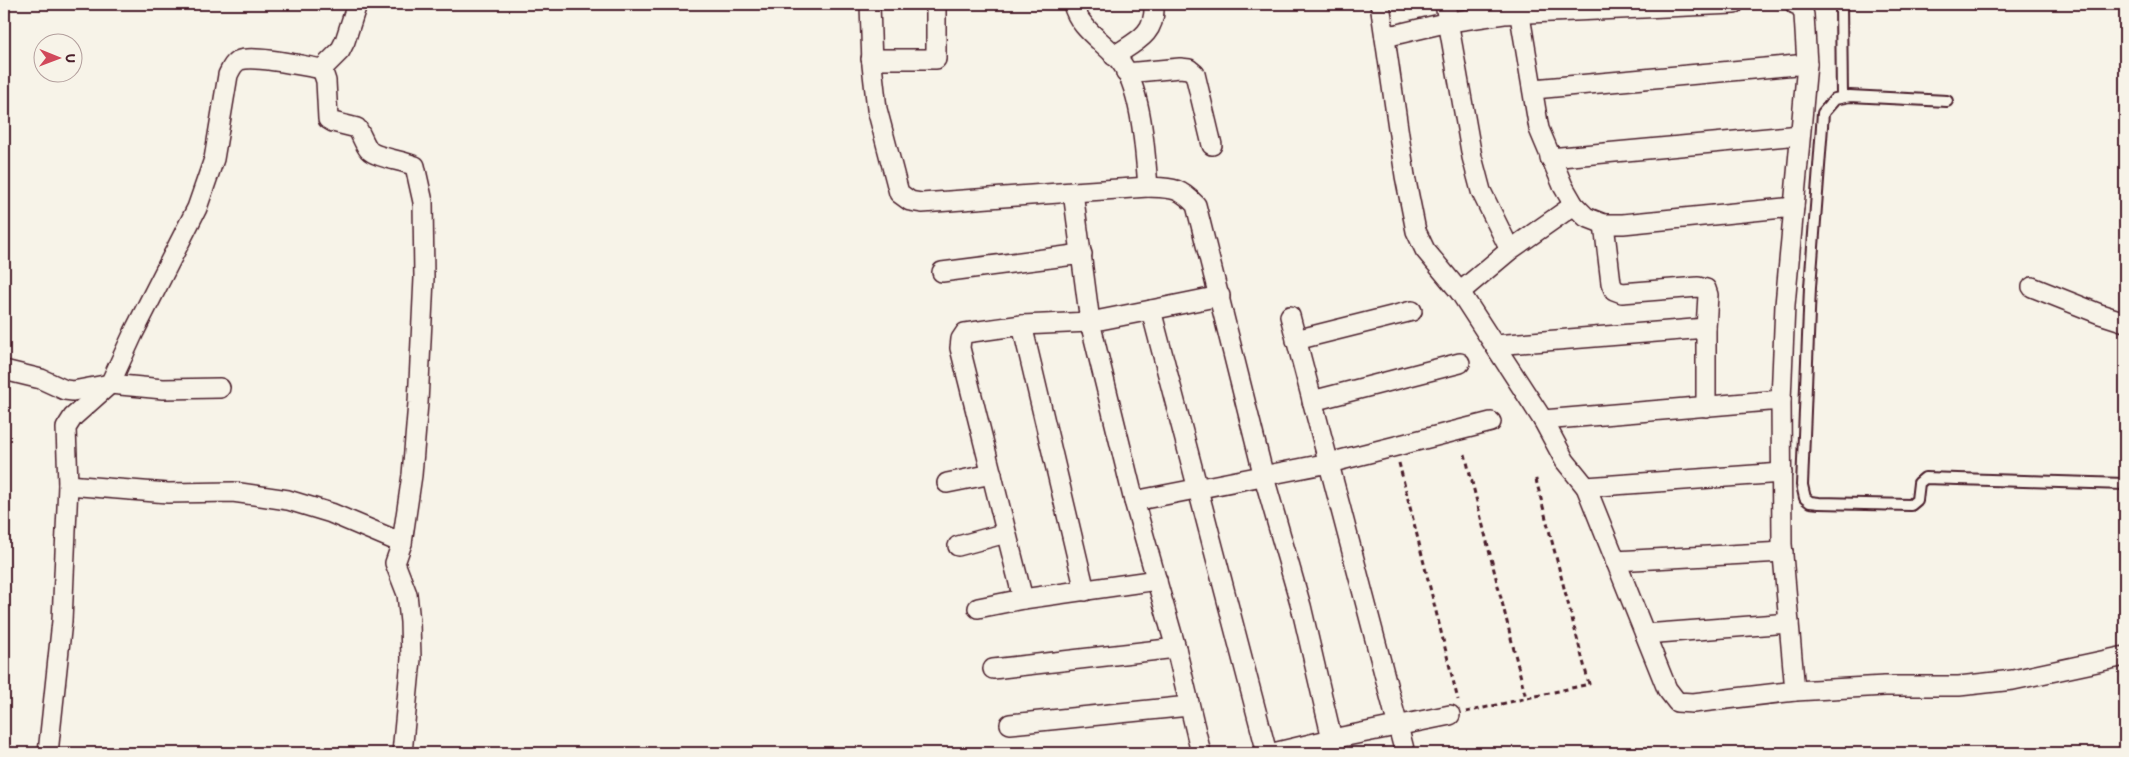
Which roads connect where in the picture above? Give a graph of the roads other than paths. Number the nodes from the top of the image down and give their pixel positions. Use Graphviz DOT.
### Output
graph roads {
  1 [pos="357,4"];
  2 [pos="870,4"];
  3 [pos="936,4"];
  4 [pos="1073,4"];
  5 [pos="1154,4"];
  6 [pos="1380,4"];
  7 [pos="1734,4"];
  8 [pos="1795,4"];
  9 [pos="1841,4"];
  10 [pos="1519,8"];
  11 [pos="1447,13"];
  12 [pos="1385,37"];
  13 [pos="1114,56"];
  14 [pos="871,59"];
  15 [pos="1807,64"];
  16 [pos="322,69"];
  17 [pos="1126,73"];
  18 [pos="1534,89"];
  19 [pos="1842,97"];
  20 [pos="1946,101"];
  21 [pos="1800,135"];
  22 [pos="1212,145"];
  23 [pos="1550,158"];
  24 [pos="1148,187"];
  25 [pos="1073,192"];
  26 [pos="1574,205"];
  27 [pos="1794,208"];
  28 [pos="1604,224"];
  29 [pos="1510,250"];
  30 [pos="1082,254"];
  31 [pos="942,272"];
  32 [pos="2032,287"];
  33 [pos="1460,292"];
  34 [pos="1220,296"];
  35 [pos="1151,310"];
  36 [pos="1412,311"];
  37 [pos="1290,316"];
  38 [pos="1090,322"];
  39 [pos="2125,322"];
  40 [pos="1022,325"];
  41 [pos="1706,328"];
  42 [pos="1296,340"];
  43 [pos="1495,344"];
  44 [pos="1460,363"];
  45 [pos="4,370"];
  46 [pos="110,384"];
  47 [pos="220,388"];
  48 [pos="1781,400"];
  49 [pos="1312,401"];
  50 [pos="1706,407"];
  51 [pos="1543,420"];
  52 [pos="1491,422"];
  53 [pos="1329,463"];
  54 [pos="1782,473"];
  55 [pos="992,474"];
  56 [pos="1264,477"];
  57 [pos="947,483"];
  58 [pos="2125,484"];
  59 [pos="68,485"];
  60 [pos="1586,487"];
  61 [pos="1197,489"];
  62 [pos="1134,501"];
  63 [pos="1006,533"];
  64 [pos="402,543"];
  65 [pos="958,546"];
  66 [pos="1783,552"];
  67 [pos="1615,561"];
  68 [pos="1156,580"];
  69 [pos="1086,591"];
  70 [pos="1023,599"];
  71 [pos="978,608"];
  72 [pos="1789,623"];
  73 [pos="1645,634"];
  74 [pos="1176,648"];
  75 [pos="2125,656"];
  76 [pos="993,669"];
  77 [pos="1794,691"];
  78 [pos="1189,706"];
  79 [pos="1455,714"];
  80 [pos="1010,724"];
  81 [pos="1396,726"];
  82 [pos="1334,746"];
  83 [pos="48,753"];
  84 [pos="402,753"];
  85 [pos="1201,753"];
  86 [pos="1267,753"];
  87 [pos="1273,753"];
  88 [pos="1405,753"];
  1 -- 16 [label="street"];
  2 -- 14 [label="street"];
  3 -- 14 [label="street"];
  4 -- 13 [label="street"];
  5 -- 13 [label="street"];
  6 -- 12 [label="street"];
  7 -- 10 [label="street"];
  8 -- 15 [label="street"];
  9 -- 19 [label="lane"];
  10 -- 11 [label="street"];
  10 -- 18 [label="street"];
  11 -- 12 [label="street"];
  11 -- 29 [label="street"];
  12 -- 33 [label="street"];
  13 -- 17 [label="street"];
  14 -- 25 [label="street"];
  15 -- 18 [label="street"];
  15 -- 21 [label="street"];
  16 -- 46 [label="street"];
  16 -- 64 [label="street"];
  17 -- 22 [label="street"];
  17 -- 24 [label="street"];
  18 -- 23 [label="street"];
  19 -- 20 [label="lane"];
  19 -- 58 [label="lane"];
  21 -- 23 [label="street"];
  21 -- 27 [label="street"];
  23 -- 26 [label="street"];
  24 -- 25 [label="street"];
  24 -- 34 [label="street"];
  25 -- 30 [label="street"];
  26 -- 28 [label="street"];
  26 -- 29 [label="street"];
  27 -- 28 [label="street"];
  27 -- 48 [label="street"];
  28 -- 41 [label="street"];
  29 -- 33 [label="street"];
  30 -- 31 [label="street"];
  30 -- 38 [label="street"];
  32 -- 39 [label="street"];
  33 -- 43 [label="street"];
  34 -- 35 [label="street"];
  34 -- 56 [label="street"];
  35 -- 38 [label="street"];
  35 -- 61 [label="street"];
  36 -- 42 [label="street"];
  37 -- 42 [label="street"];
  38 -- 40 [label="street"];
  38 -- 62 [label="street"];
  40 -- 55 [label="street"];
  40 -- 69 [label="street"];
  41 -- 43 [label="street"];
  41 -- 50 [label="street"];
  42 -- 49 [label="street"];
  43 -- 51 [label="street"];
  44 -- 49 [label="street"];
  45 -- 46 [label="street"];
  46 -- 47 [label="street"];
  46 -- 59 [label="street"];
  48 -- 50 [label="street"];
  48 -- 54 [label="street"];
  49 -- 53 [label="street"];
  50 -- 51 [label="street"];
  51 -- 60 [label="street"];
  52 -- 53 [label="street"];
  53 -- 56 [label="street"];
  53 -- 81 [label="street"];
  54 -- 60 [label="street"];
  54 -- 66 [label="street"];
  55 -- 57 [label="street"];
  55 -- 63 [label="street"];
  56 -- 61 [label="street"];
  56 -- 82 [label="street"];
  59 -- 64 [label="street"];
  59 -- 83 [label="street"];
  60 -- 67 [label="street"];
  61 -- 62 [label="street"];
  61 -- 86 [label="street"];
  62 -- 68 [label="street"];
  63 -- 65 [label="street"];
  63 -- 70 [label="street"];
  64 -- 84 [label="street"];
  66 -- 67 [label="street"];
  66 -- 72 [label="street"];
  67 -- 73 [label="street"];
  68 -- 69 [label="street"];
  68 -- 74 [label="street"];
  69 -- 70 [label="street"];
  70 -- 71 [label="street"];
  72 -- 73 [label="street"];
  72 -- 77 [label="street"];
  73 -- 77 [label="street"];
  74 -- 76 [label="street"];
  74 -- 78 [label="street"];
  75 -- 77 [label="street"];
  78 -- 80 [label="street"];
  78 -- 85 [label="street"];
  79 -- 81 [label="street"];
  81 -- 82 [label="street"];
  81 -- 88 [label="street"];
  82 -- 87 [label="street"];
}
